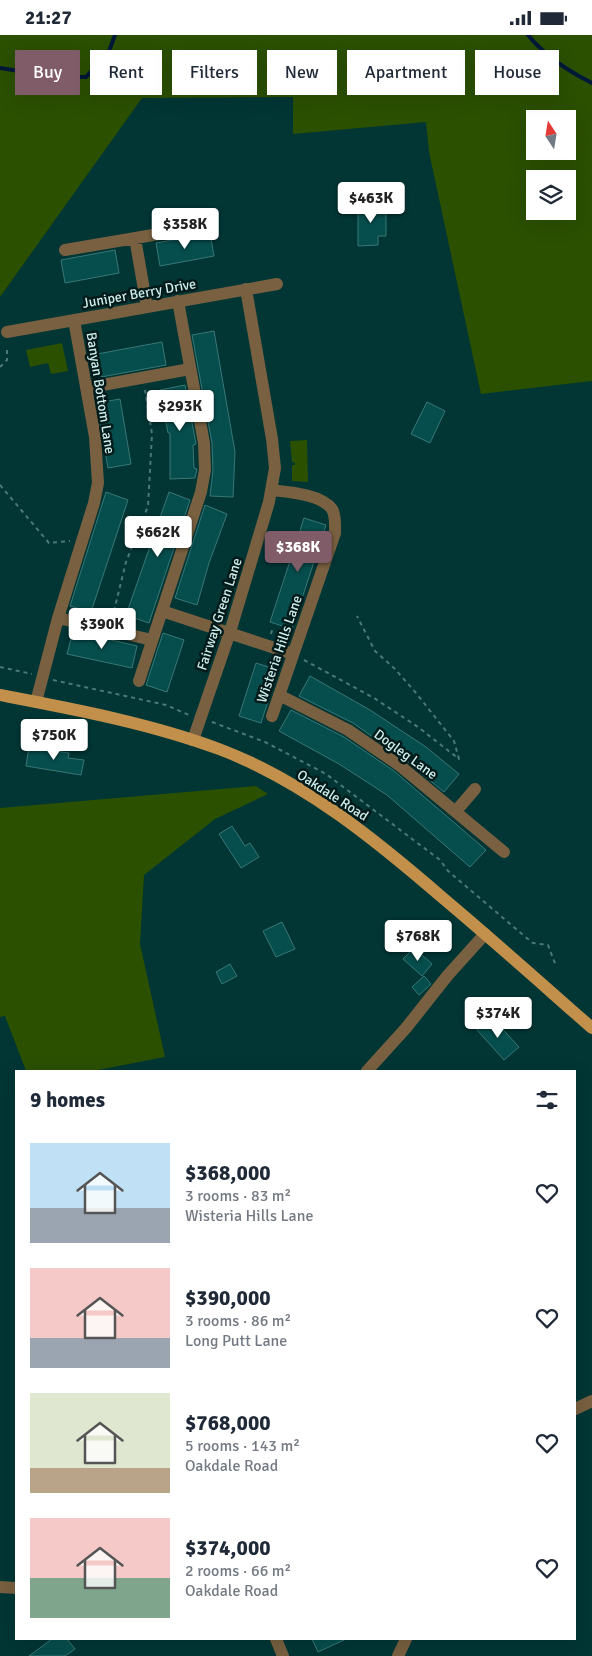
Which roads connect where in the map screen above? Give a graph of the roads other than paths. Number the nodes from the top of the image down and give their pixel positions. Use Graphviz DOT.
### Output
graph roads {
  1 [pos="206,226"];
  2 [pos="135,238"];
  3 [pos="65,250"];
  4 [pos="277,283"];
  5 [pos="246,289"];
  6 [pos="178,301"];
  7 [pos="147,307"];
  8 [pos="74,320"];
  9 [pos="7,332"];
  10 [pos="190,369"];
  11 [pos="86,388"];
  12 [pos="271,490"];
  13 [pos="162,611"];
  14 [pos="58,618"];
  15 [pos="230,632"];
  16 [pos="152,639"];
  17 [pos="297,657"];
  18 [pos="139,681"];
  19 [pos="0,695"];
  20 [pos="279,695"];
  21 [pos="36,702"];
  22 [pos="272,716"];
  23 [pos="193,741"];
  24 [pos="476,789"];
  25 [pos="456,811"];
  26 [pos="504,852"];
  27 [pos="485,934"];
  28 [pos="592,1028"];
  29 [pos="368,1070"];
  30 [pos="592,1401"];
  31 [pos="576,1409"];
  32 [pos="0,1587"];
  33 [pos="15,1587"];
  34 [pos="276,1640"];
  35 [pos="406,1640"];
  36 [pos="283,1656"];
  37 [pos="398,1656"];
  1 -- 2 [label="street"];
  2 -- 3 [label="street"];
  2 -- 7 [label="street"];
  4 -- 5 [label="street, Juniper Berry Drive"];
  5 -- 6 [label="street, Juniper Berry Drive"];
  5 -- 12 [label="street, Fairway Green Lane"];
  6 -- 7 [label="street, Juniper Berry Drive"];
  6 -- 10 [label="street"];
  7 -- 8 [label="street, Juniper Berry Drive"];
  8 -- 9 [label="street, Juniper Berry Drive"];
  8 -- 11 [label="street, Banyan Bottom Lane"];
  10 -- 11 [label="street"];
  10 -- 13 [label="street"];
  11 -- 14 [label="street, Banyan Bottom Lane"];
  12 -- 15 [label="street, Fairway Green Lane"];
  12 -- 17 [label="street, Wisteria Hills Lane"];
  13 -- 15 [label="street"];
  13 -- 16 [label="street"];
  14 -- 16 [label="street"];
  14 -- 21 [label="street, Banyan Bottom Lane"];
  15 -- 17 [label="street"];
  15 -- 23 [label="street, Fairway Green Lane"];
  16 -- 18 [label="street"];
  17 -- 20 [label="street, Wisteria Hills Lane"];
  19 -- 21 [label="main road, Oakdale Road"];
  20 -- 22 [label="street, Wisteria Hills Lane"];
  20 -- 25 [label="street, Dogleg Lane"];
  21 -- 23 [label="main road, Oakdale Road"];
  23 -- 27 [label="main road, Oakdale Road"];
  24 -- 25 [label="street"];
  25 -- 26 [label="street, Dogleg Lane"];
  27 -- 28 [label="main road, Oakdale Road"];
  27 -- 29 [label="street"];
  30 -- 31 [label="street"];
  32 -- 33 [label="street"];
  34 -- 36 [label="street"];
  35 -- 37 [label="street"];
}
